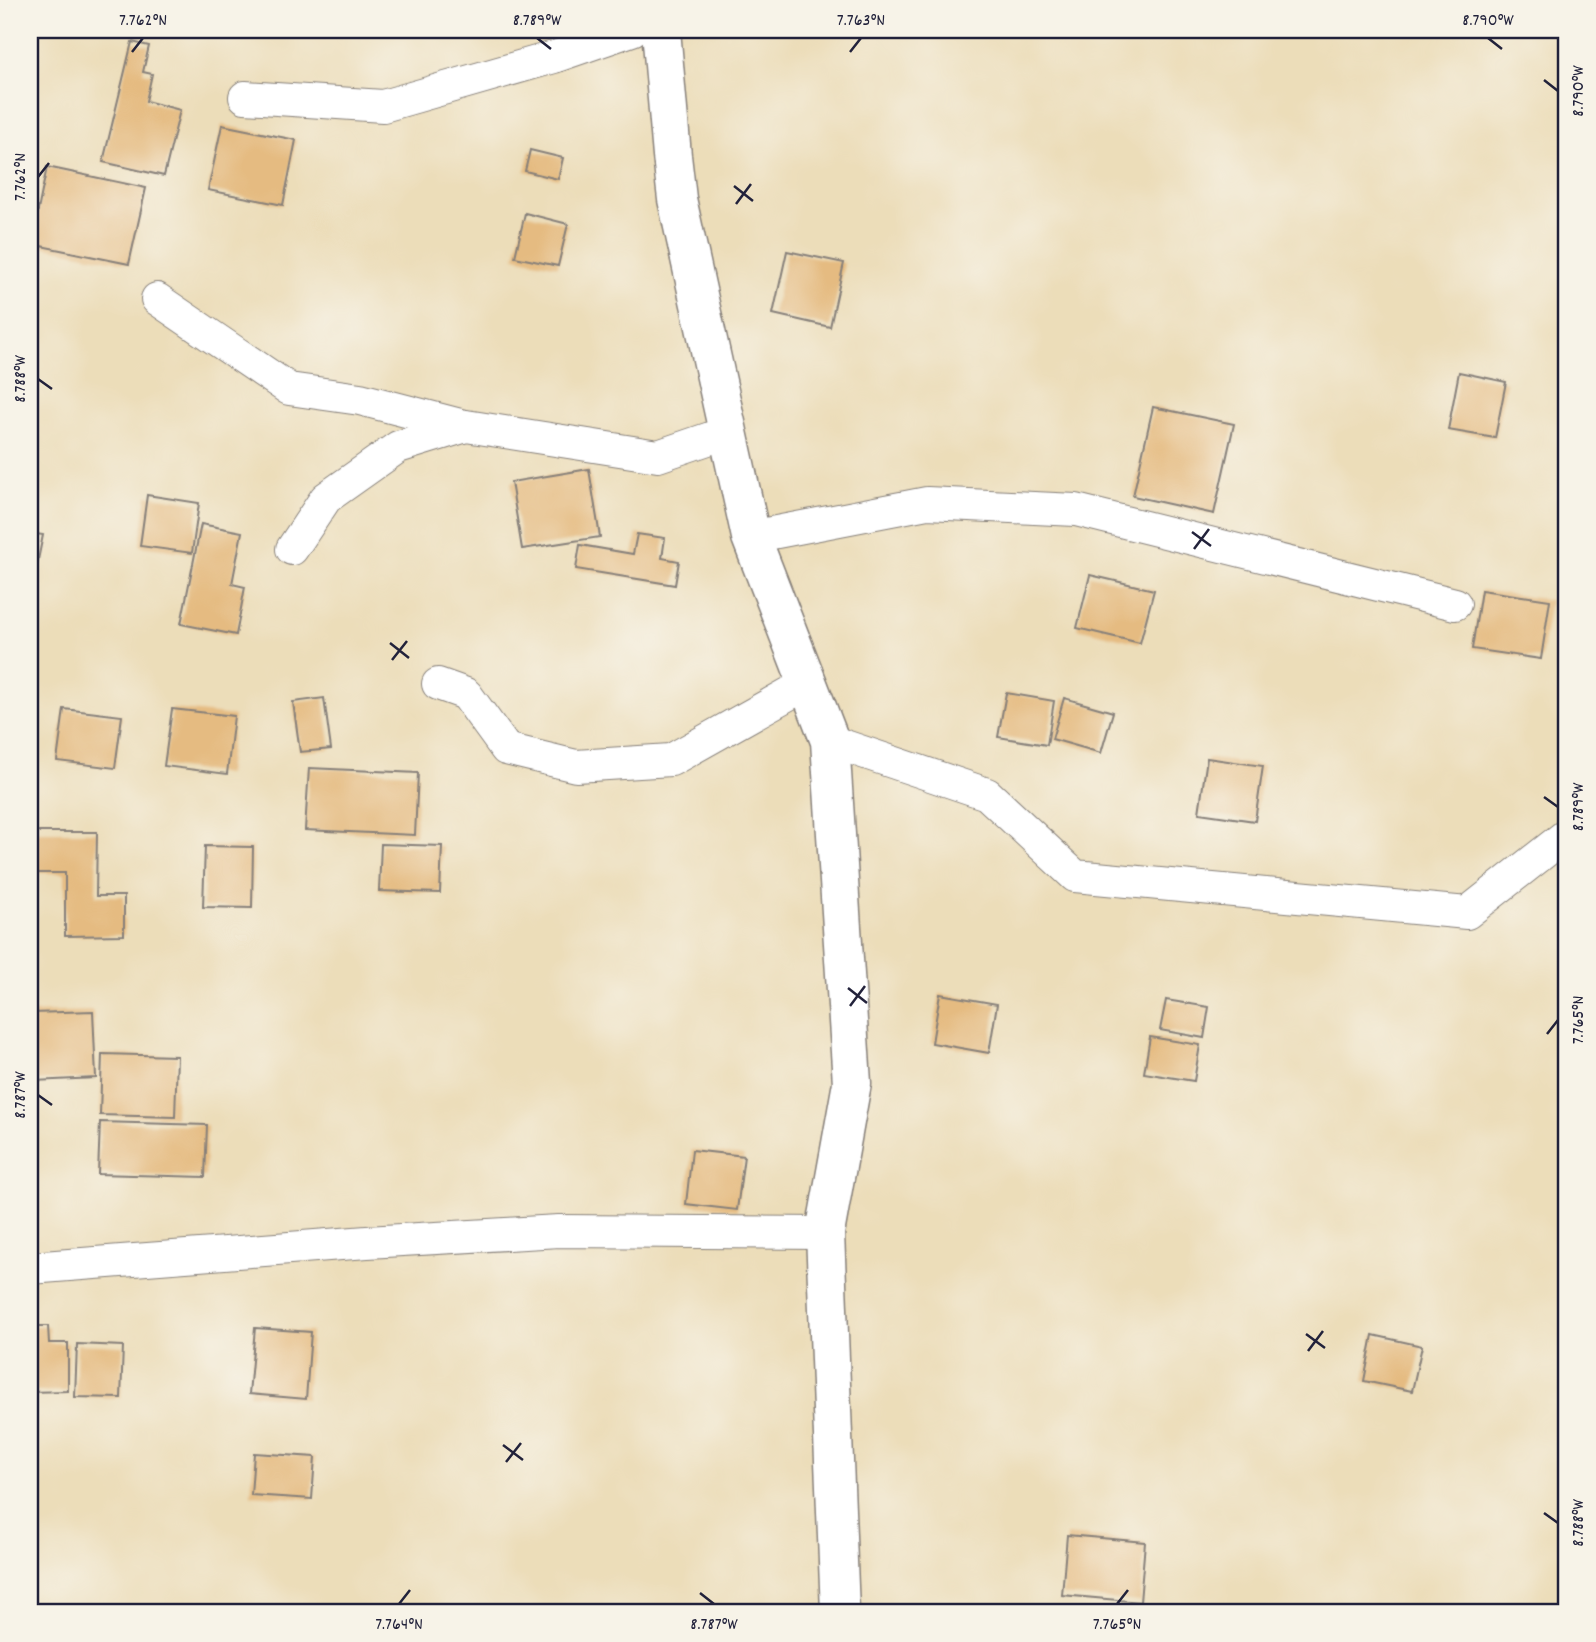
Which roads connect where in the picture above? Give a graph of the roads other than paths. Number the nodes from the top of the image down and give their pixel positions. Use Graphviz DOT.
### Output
graph roads {
  1 [pos="632,30"];
  2 [pos="660,30"];
  3 [pos="245,97"];
  4 [pos="157,299"];
  5 [pos="466,426"];
  6 [pos="728,432"];
  7 [pos="751,537"];
  8 [pos="292,549"];
  9 [pos="1455,604"];
  10 [pos="808,683"];
  11 [pos="439,684"];
  12 [pos="830,741"];
  13 [pos="1566,835"];
  14 [pos="825,1233"];
  15 [pos="30,1268"];
  16 [pos="840,1612"];
  1 -- 3 [label="street"];
  2 -- 6 [label="street"];
  4 -- 5 [label="street"];
  5 -- 6 [label="street"];
  5 -- 8 [label="street"];
  6 -- 7 [label="street"];
  7 -- 9 [label="street"];
  7 -- 10 [label="street"];
  10 -- 11 [label="street"];
  10 -- 12 [label="street"];
  12 -- 13 [label="street"];
  12 -- 14 [label="street"];
  14 -- 15 [label="street"];
  14 -- 16 [label="street"];
}
